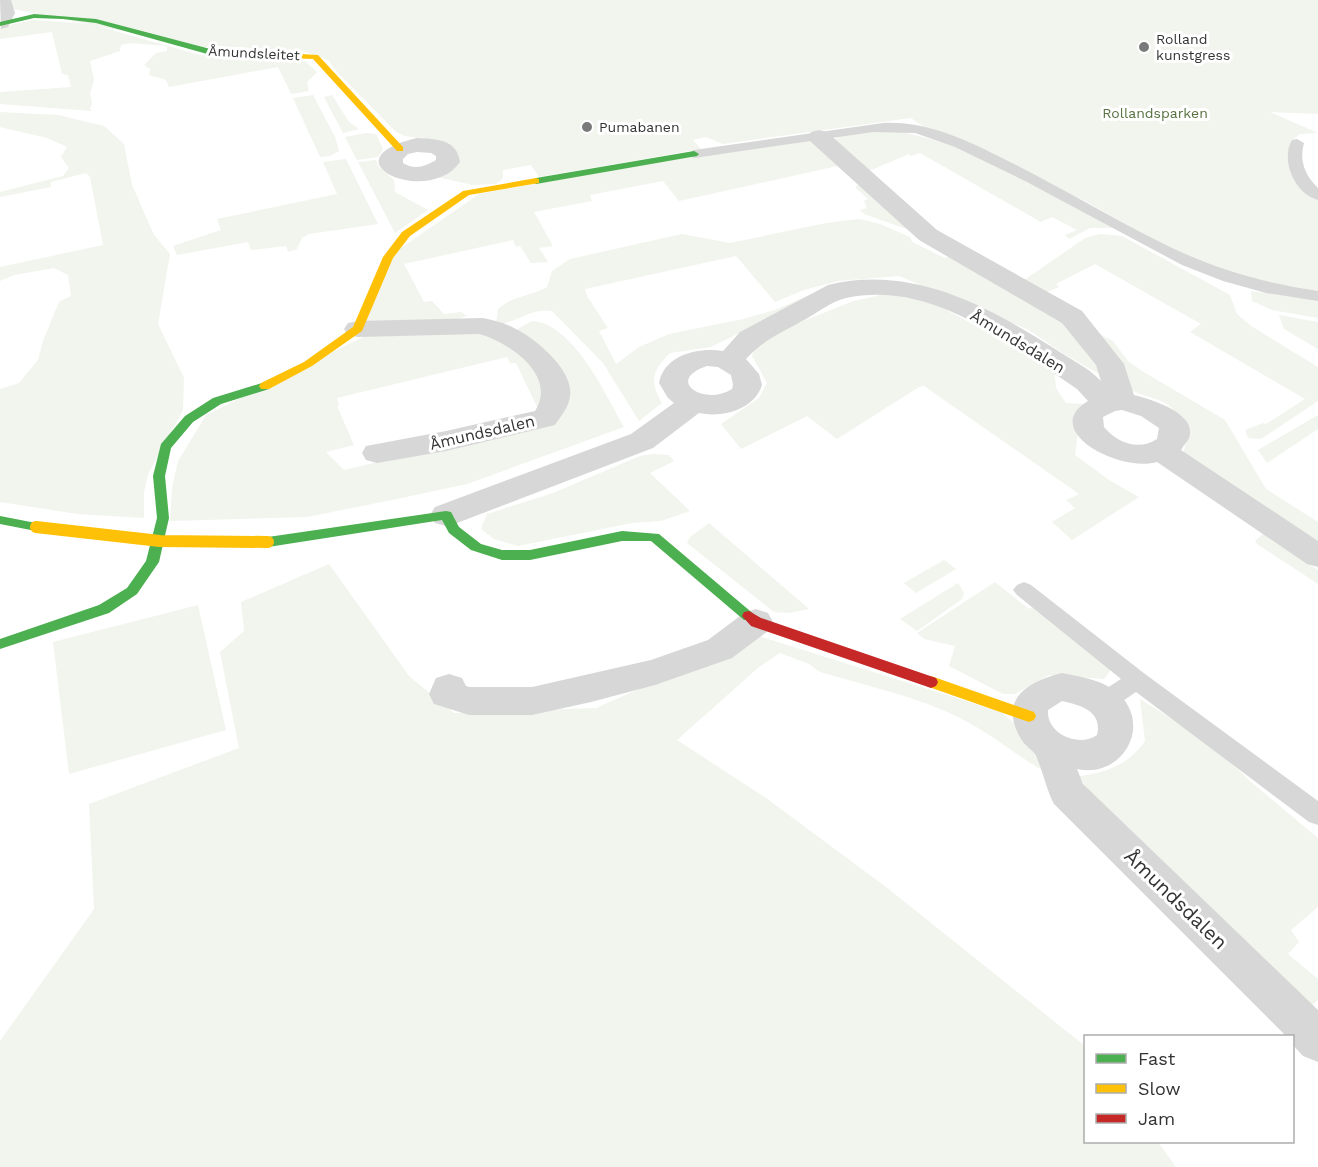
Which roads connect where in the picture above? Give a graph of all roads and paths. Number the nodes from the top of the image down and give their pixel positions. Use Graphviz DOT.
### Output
graph roads {
  1 [pos="1,0"];
  2 [pos="1,23"];
  3 [pos="819,137"];
  4 [pos="1297,143"];
  5 [pos="400,149"];
  6 [pos="694,154"];
  7 [pos="417,174"];
  8 [pos="466,193"];
  9 [pos="1318,195"];
  10 [pos="1318,296"];
  11 [pos="358,329"];
  12 [pos="729,361"];
  13 [pos="1115,402"];
  14 [pos="693,403"];
  15 [pos="1161,450"];
  16 [pos="377,453"];
  17 [pos="446,515"];
  18 [pos="0,520"];
  19 [pos="1318,556"];
  20 [pos="1024,590"];
  21 [pos="756,622"];
  22 [pos="0,644"];
  23 [pos="1137,680"];
  24 [pos="449,688"];
  25 [pos="1104,701"];
  26 [pos="1040,731"];
  27 [pos="1318,815"];
  28 [pos="1318,1041"];
  1 -- 2 [label="street"];
  2 -- 5 [label="street, Åmundsleitet"];
  3 -- 6 [label="lane"];
  3 -- 10 [label="lane"];
  3 -- 13 [label="street"];
  4 -- 9 [label="lane"];
  5 -- 7 [label="street"];
  5 -- 7 [label="street"];
  6 -- 8 [label="street"];
  7 -- 8 [label="street"];
  8 -- 11 [label="street"];
  11 -- 16 [label="street, Åmundsdalen"];
  11 -- 22 [label="street"];
  12 -- 13 [label="street, Åmundsdalen"];
  12 -- 14 [label="street"];
  12 -- 14 [label="street"];
  13 -- 15 [label="street"];
  13 -- 15 [label="street"];
  14 -- 17 [label="street"];
  15 -- 19 [label="street"];
  17 -- 18 [label="street, bridge"];
  17 -- 21 [label="street"];
  20 -- 23 [label="lane"];
  21 -- 24 [label="street"];
  21 -- 26 [label="street"];
  23 -- 25 [label="lane"];
  23 -- 27 [label="lane"];
  25 -- 26 [label="street"];
  25 -- 26 [label="street"];
  26 -- 28 [label="street, Åmundsdalen"];
}
